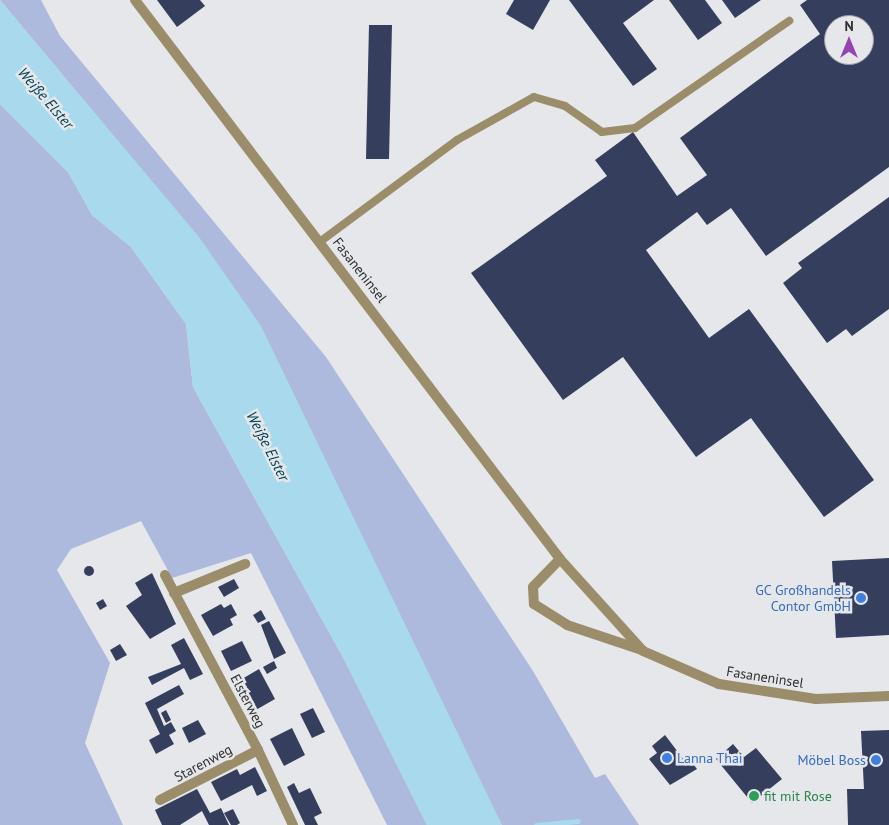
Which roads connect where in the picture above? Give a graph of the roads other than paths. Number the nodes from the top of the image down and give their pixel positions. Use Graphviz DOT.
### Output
graph roads {
  1 [pos="135,0"];
  2 [pos="788,21"];
  3 [pos="321,241"];
  4 [pos="560,559"];
  5 [pos="245,564"];
  6 [pos="165,576"];
  7 [pos="174,593"];
  8 [pos="644,650"];
  9 [pos="889,696"];
  10 [pos="258,750"];
  11 [pos="160,800"];
  12 [pos="292,825"];
  1 -- 3 [label="street, Fasaneninsel"];
  2 -- 3 [label="lane"];
  3 -- 4 [label="street, Fasaneninsel"];
  4 -- 8 [label="street, Fasaneninsel"];
  4 -- 8 [label="street, Fasaneninsel"];
  5 -- 7 [label="street"];
  6 -- 7 [label="street, Elsterweg"];
  7 -- 10 [label="street, Elsterweg"];
  8 -- 9 [label="street, Fasaneninsel"];
  10 -- 11 [label="street, Starenweg"];
  10 -- 12 [label="street, Elsterweg"];
}
